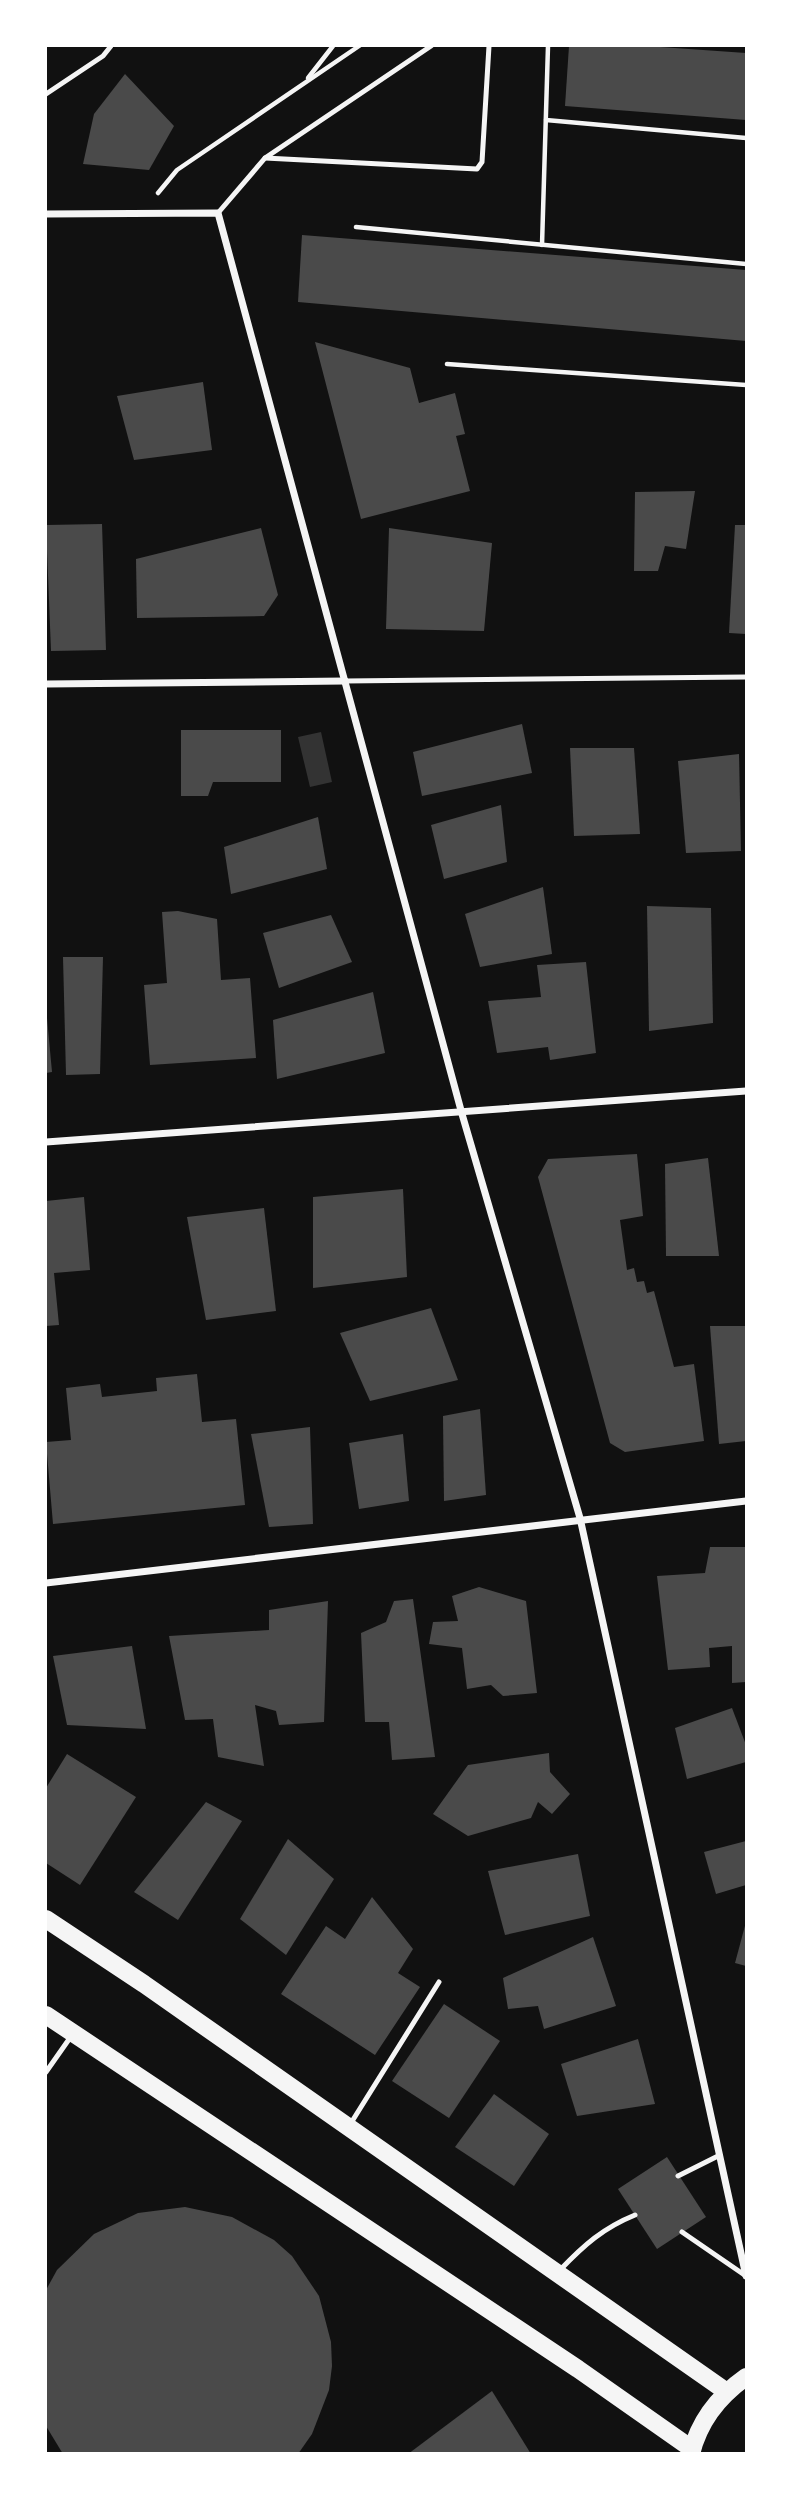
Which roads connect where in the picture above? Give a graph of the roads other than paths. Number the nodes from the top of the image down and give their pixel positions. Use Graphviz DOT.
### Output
graph roads {
  1 [pos="111,46"];
  2 [pos="431,46"];
  3 [pos="489,46"];
  4 [pos="46,94"];
  5 [pos="265,158"];
  6 [pos="218,213"];
  7 [pos="46,214"];
  8 [pos="747,677"];
  9 [pos="345,681"];
  10 [pos="46,684"];
  11 [pos="747,1091"];
  12 [pos="462,1114"];
  13 [pos="46,1142"];
  14 [pos="747,1501"];
  15 [pos="580,1518"];
  16 [pos="46,1583"];
  17 [pos="46,1919"];
  18 [pos="439,1982"];
  19 [pos="46,2015"];
  20 [pos="73,2034"];
  21 [pos="46,2073"];
  22 [pos="347,2129"];
  23 [pos="720,2155"];
  24 [pos="678,2176"];
  25 [pos="635,2215"];
  26 [pos="682,2232"];
  27 [pos="556,2274"];
  28 [pos="747,2276"];
  29 [pos="747,2376"];
  30 [pos="727,2392"];
  31 [pos="691,2451"];
  1 -- 4 [label="lane"];
  2 -- 5 [label="lane"];
  3 -- 5 [label="lane"];
  5 -- 6 [label="lane"];
  6 -- 7 [label="street"];
  6 -- 9 [label="street"];
  8 -- 9 [label="lane"];
  9 -- 10 [label="street"];
  9 -- 12 [label="street"];
  11 -- 12 [label="street"];
  12 -- 13 [label="street"];
  12 -- 15 [label="street"];
  14 -- 15 [label="street"];
  15 -- 16 [label="street"];
  15 -- 23 [label="street"];
  17 -- 22 [label="main road"];
  18 -- 22 [label="lane"];
  19 -- 20 [label="main road"];
  20 -- 21 [label="lane"];
  20 -- 31 [label="main road"];
  22 -- 27 [label="main road"];
  23 -- 24 [label="lane"];
  23 -- 28 [label="street"];
  25 -- 27 [label="lane"];
  26 -- 28 [label="lane"];
  27 -- 30 [label="main road"];
  29 -- 30 [label="main road"];
  30 -- 31 [label="main road"];
}
